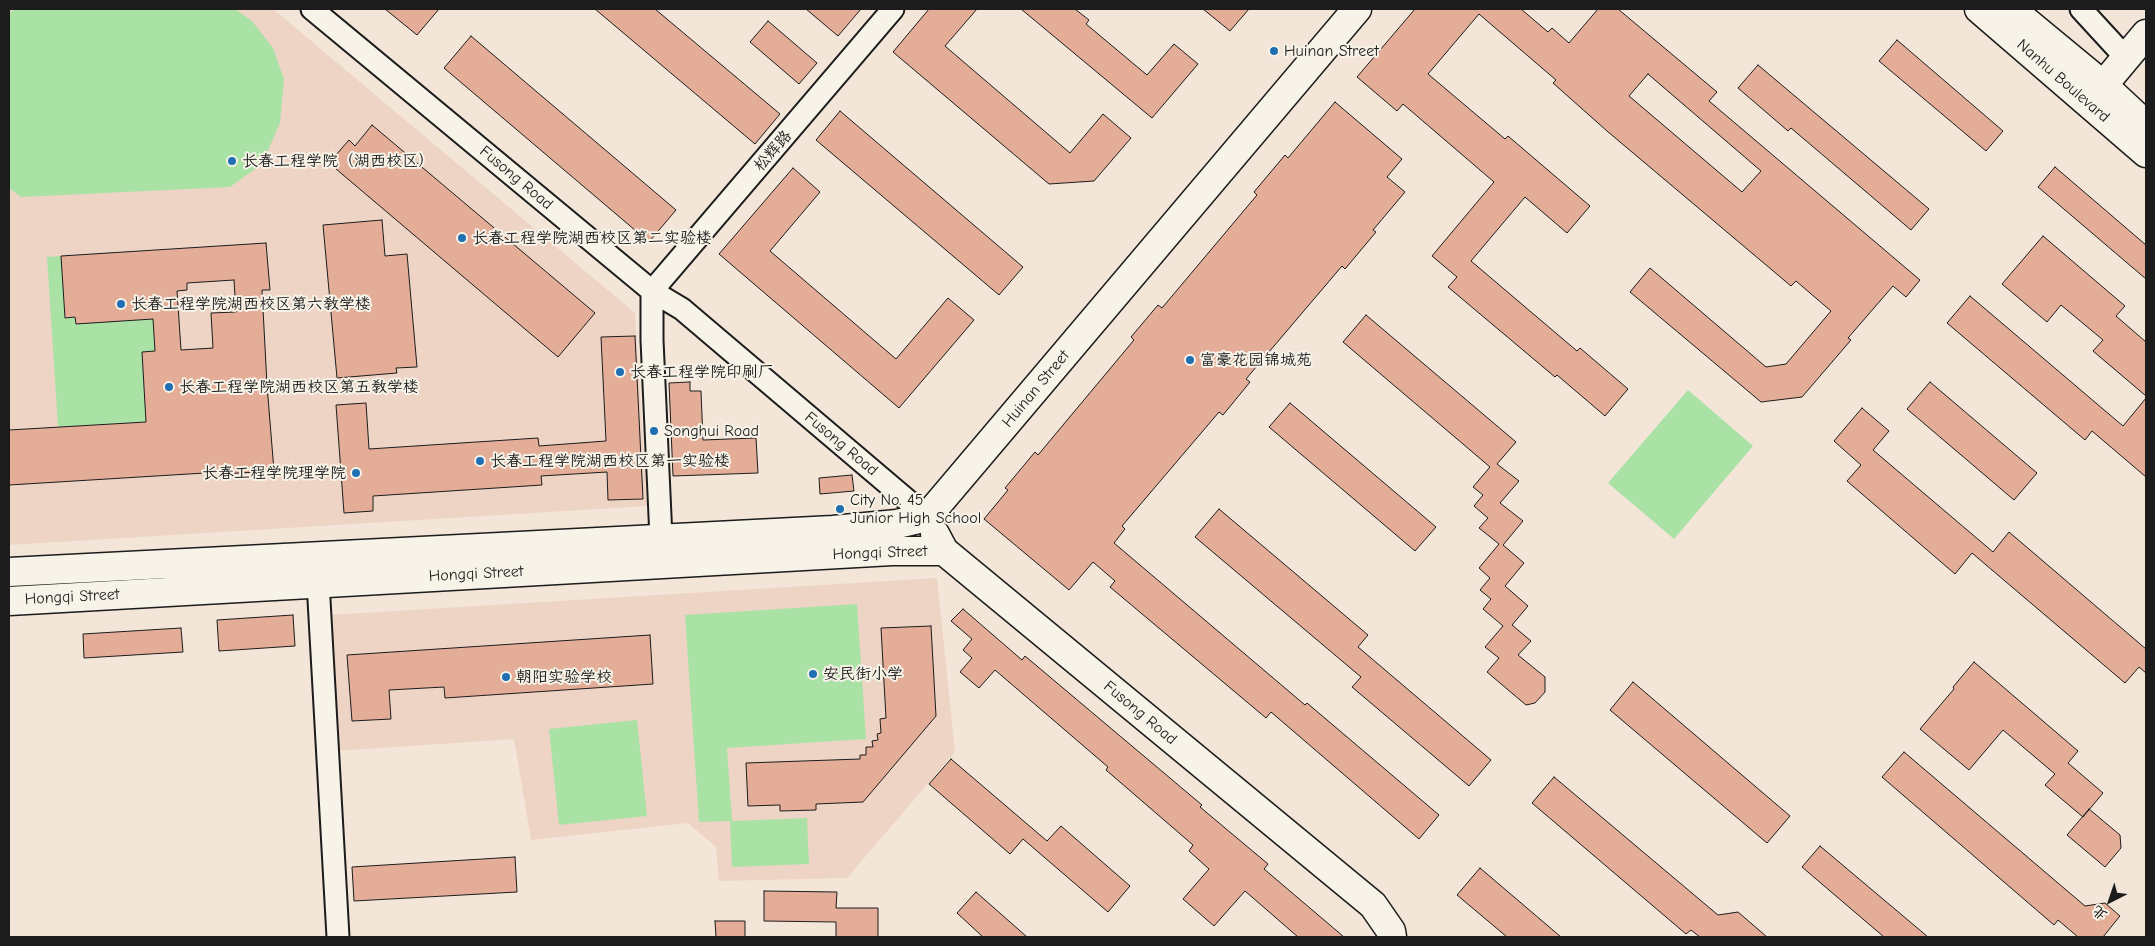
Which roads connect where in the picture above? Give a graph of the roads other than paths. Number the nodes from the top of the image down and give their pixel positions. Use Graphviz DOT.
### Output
graph roads {
  1 [pos="312,9"];
  2 [pos="893,9"];
  3 [pos="1357,9"];
  4 [pos="1979,9"];
  5 [pos="2011,9"];
  6 [pos="2081,9"];
  7 [pos="2146,34"];
  8 [pos="2126,58"];
  9 [pos="2096,93"];
  10 [pos="2146,125"];
  11 [pos="2146,153"];
  12 [pos="652,291"];
  13 [pos="927,517"];
  14 [pos="661,538"];
  15 [pos="944,551"];
  16 [pos="9,572"];
  17 [pos="318,582"];
  18 [pos="9,601"];
  19 [pos="338,937"];
  20 [pos="1392,937"];
  1 -- 12 [label="street, Fusong Road"];
  2 -- 12 [label="street, 松辉路"];
  3 -- 13 [label="street, Huinan Street"];
  4 -- 9 [label="street, Nanhu Boulevard"];
  5 -- 9 [label="street, Nanhu Boulevard"];
  6 -- 8 [label="street"];
  7 -- 8 [label="street"];
  8 -- 9 [label="street"];
  9 -- 10 [label="street, Nanhu Boulevard"];
  9 -- 11 [label="street, Nanhu Boulevard"];
  12 -- 13 [label="street, Fusong Road"];
  12 -- 14 [label="street"];
  13 -- 14 [label="street, Hongqi Street"];
  13 -- 15 [label="street, Fusong Road"];
  14 -- 16 [label="street, Hongqi Street"];
  15 -- 17 [label="street, Hongqi Street"];
  15 -- 20 [label="street, Fusong Road"];
  17 -- 18 [label="street, Hongqi Street"];
  17 -- 19 [label="street"];
}
